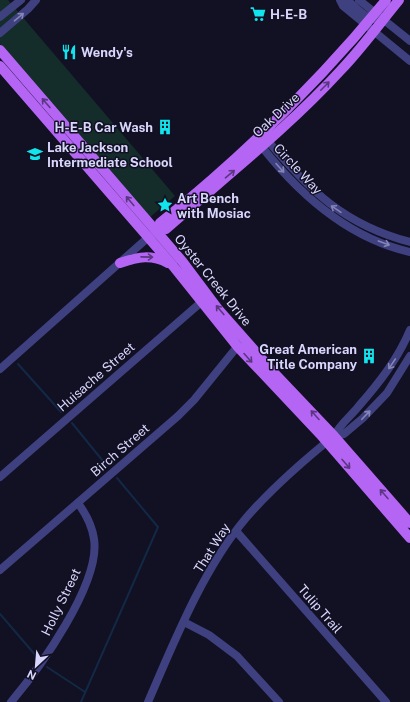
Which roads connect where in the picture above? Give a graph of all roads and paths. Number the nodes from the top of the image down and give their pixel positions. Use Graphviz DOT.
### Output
graph roads {
  1 [pos="21,0"];
  2 [pos="36,0"];
  3 [pos="340,0"];
  4 [pos="347,0"];
  5 [pos="359,0"];
  6 [pos="386,0"];
  7 [pos="399,0"];
  8 [pos="0,17"];
  9 [pos="374,21"];
  10 [pos="0,33"];
  11 [pos="410,41"];
  12 [pos="0,50"];
  13 [pos="410,61"];
  14 [pos="0,66"];
  15 [pos="263,141"];
  16 [pos="152,234"];
  17 [pos="410,242"];
  18 [pos="410,252"];
  19 [pos="120,263"];
  20 [pos="173,266"];
  21 [pos="205,299"];
  22 [pos="410,330"];
  23 [pos="241,342"];
  24 [pos="410,356"];
  25 [pos="0,369"];
  26 [pos="374,389"];
  27 [pos="386,393"];
  28 [pos="331,439"];
  29 [pos="0,477"];
  30 [pos="78,503"];
  31 [pos="410,523"];
  32 [pos="236,531"];
  33 [pos="410,538"];
  34 [pos="0,570"];
  35 [pos="184,622"];
  36 [pos="11,702"];
  37 [pos="148,702"];
  38 [pos="279,702"];
  39 [pos="386,702"];
  1 -- 8 [label="street"];
  10 -- 2 [label="street, one-way"];
  3 -- 9 [label="street"];
  4 -- 9 [label="street"];
  5 -- 9 [label="street"];
  6 -- 9 [label="main road, Oak Drive"];
  7 -- 9 [label="main road, Oak Drive"];
  9 -- 11 [label="street"];
  9 -- 13 [label="street"];
  9 -- 15 [label="main road, Oak Drive"];
  16 -- 12 [label="main road, Oyster Creek Drive, one-way"];
  14 -- 16 [label="main road, Oyster Creek Drive"];
  15 -- 16 [label="main road, Oak Drive"];
  17 -- 15 [label="street, Circle Way, one-way"];
  15 -- 18 [label="street, Circle Way, one-way"];
  16 -- 19 [label="street, Oak Drive"];
  16 -- 20 [label="main road, Oyster Creek Drive"];
  16 -- 21 [label="main road, Oyster Creek Drive"];
  19 -- 20 [label="main road, one-way"];
  19 -- 25 [label="street, Oak Drive"];
  20 -- 21 [label="main road, Oyster Creek Drive"];
  21 -- 23 [label="main road, Oyster Creek Drive"];
  21 -- 29 [label="street, Huisache Street"];
  22 -- 26 [label="street, That Way, one-way"];
  23 -- 28 [label="main road, Oyster Creek Drive"];
  23 -- 30 [label="street, Birch Street"];
  24 -- 27 [label="street, That Way"];
  26 -- 27 [label="street"];
  26 -- 28 [label="street, That Way"];
  28 -- 27 [label="street, That Way, one-way"];
  31 -- 28 [label="main road, Oyster Creek Drive, one-way"];
  28 -- 32 [label="street, That Way"];
  28 -- 33 [label="main road, Oyster Creek Drive, one-way"];
  30 -- 34 [label="street, Birch Street"];
  30 -- 36 [label="street, Holly Street"];
  32 -- 35 [label="street, That Way"];
  32 -- 39 [label="street, Tulip Trail"];
  35 -- 37 [label="street, That Way"];
  35 -- 38 [label="street"];
}
